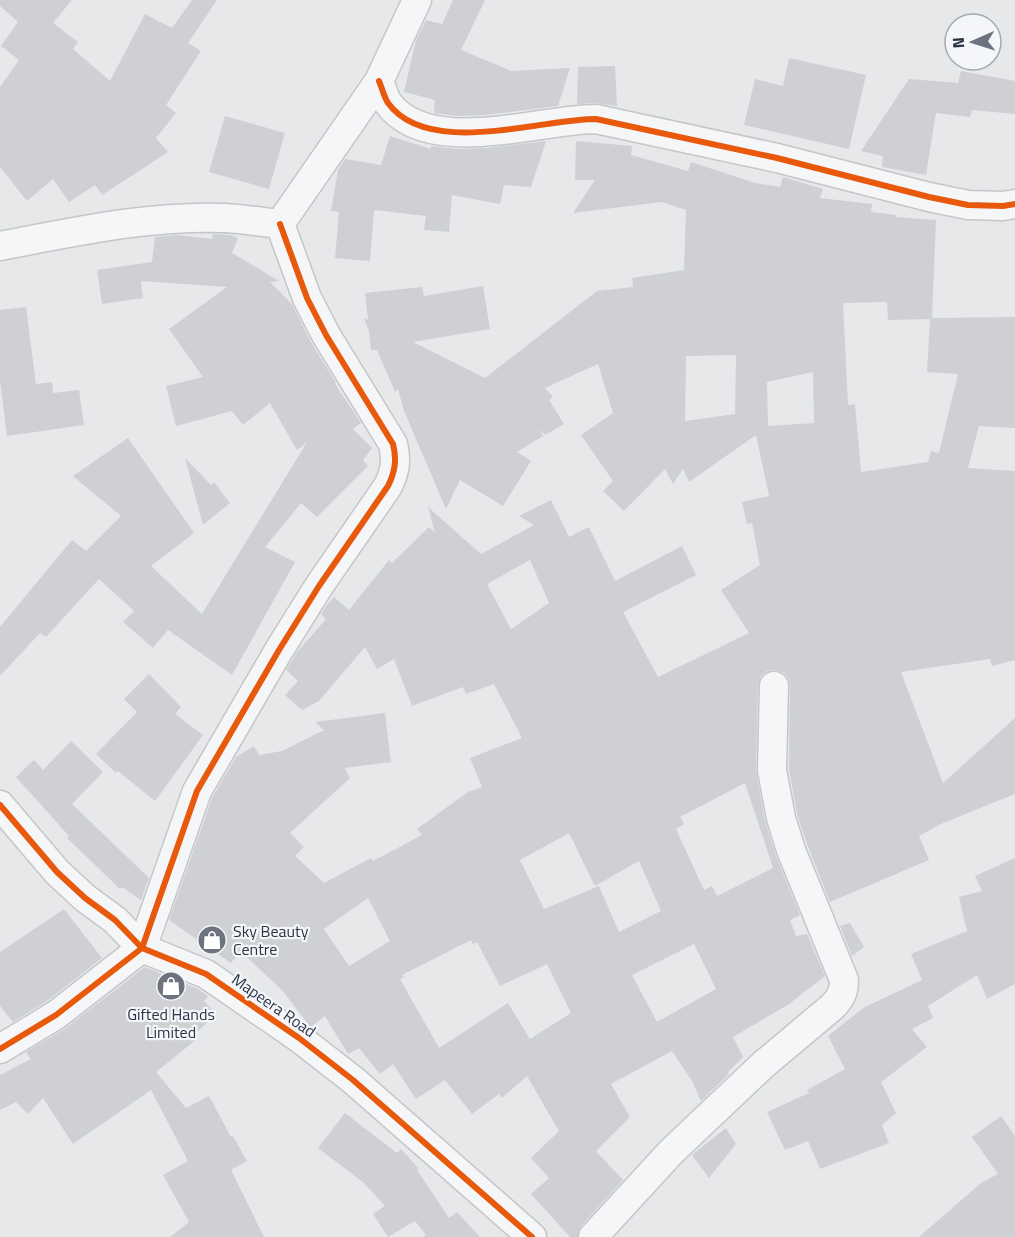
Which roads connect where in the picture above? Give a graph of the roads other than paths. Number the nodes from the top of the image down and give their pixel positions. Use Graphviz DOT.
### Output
graph roads {
  1 [pos="409,3"];
  2 [pos="379,81"];
  3 [pos="1015,204"];
  4 [pos="280,224"];
  5 [pos="0,246"];
  6 [pos="774,686"];
  7 [pos="0,806"];
  8 [pos="142,948"];
  9 [pos="0,1049"];
  10 [pos="532,1237"];
  11 [pos="593,1237"];
  1 -- 2 [label="street"];
  2 -- 3 [label="street"];
  2 -- 4 [label="street"];
  4 -- 5 [label="street"];
  4 -- 8 [label="street"];
  6 -- 11 [label="street"];
  7 -- 8 [label="street, Mapeera Road"];
  8 -- 9 [label="street"];
  8 -- 10 [label="street, Mapeera Road"];
}
